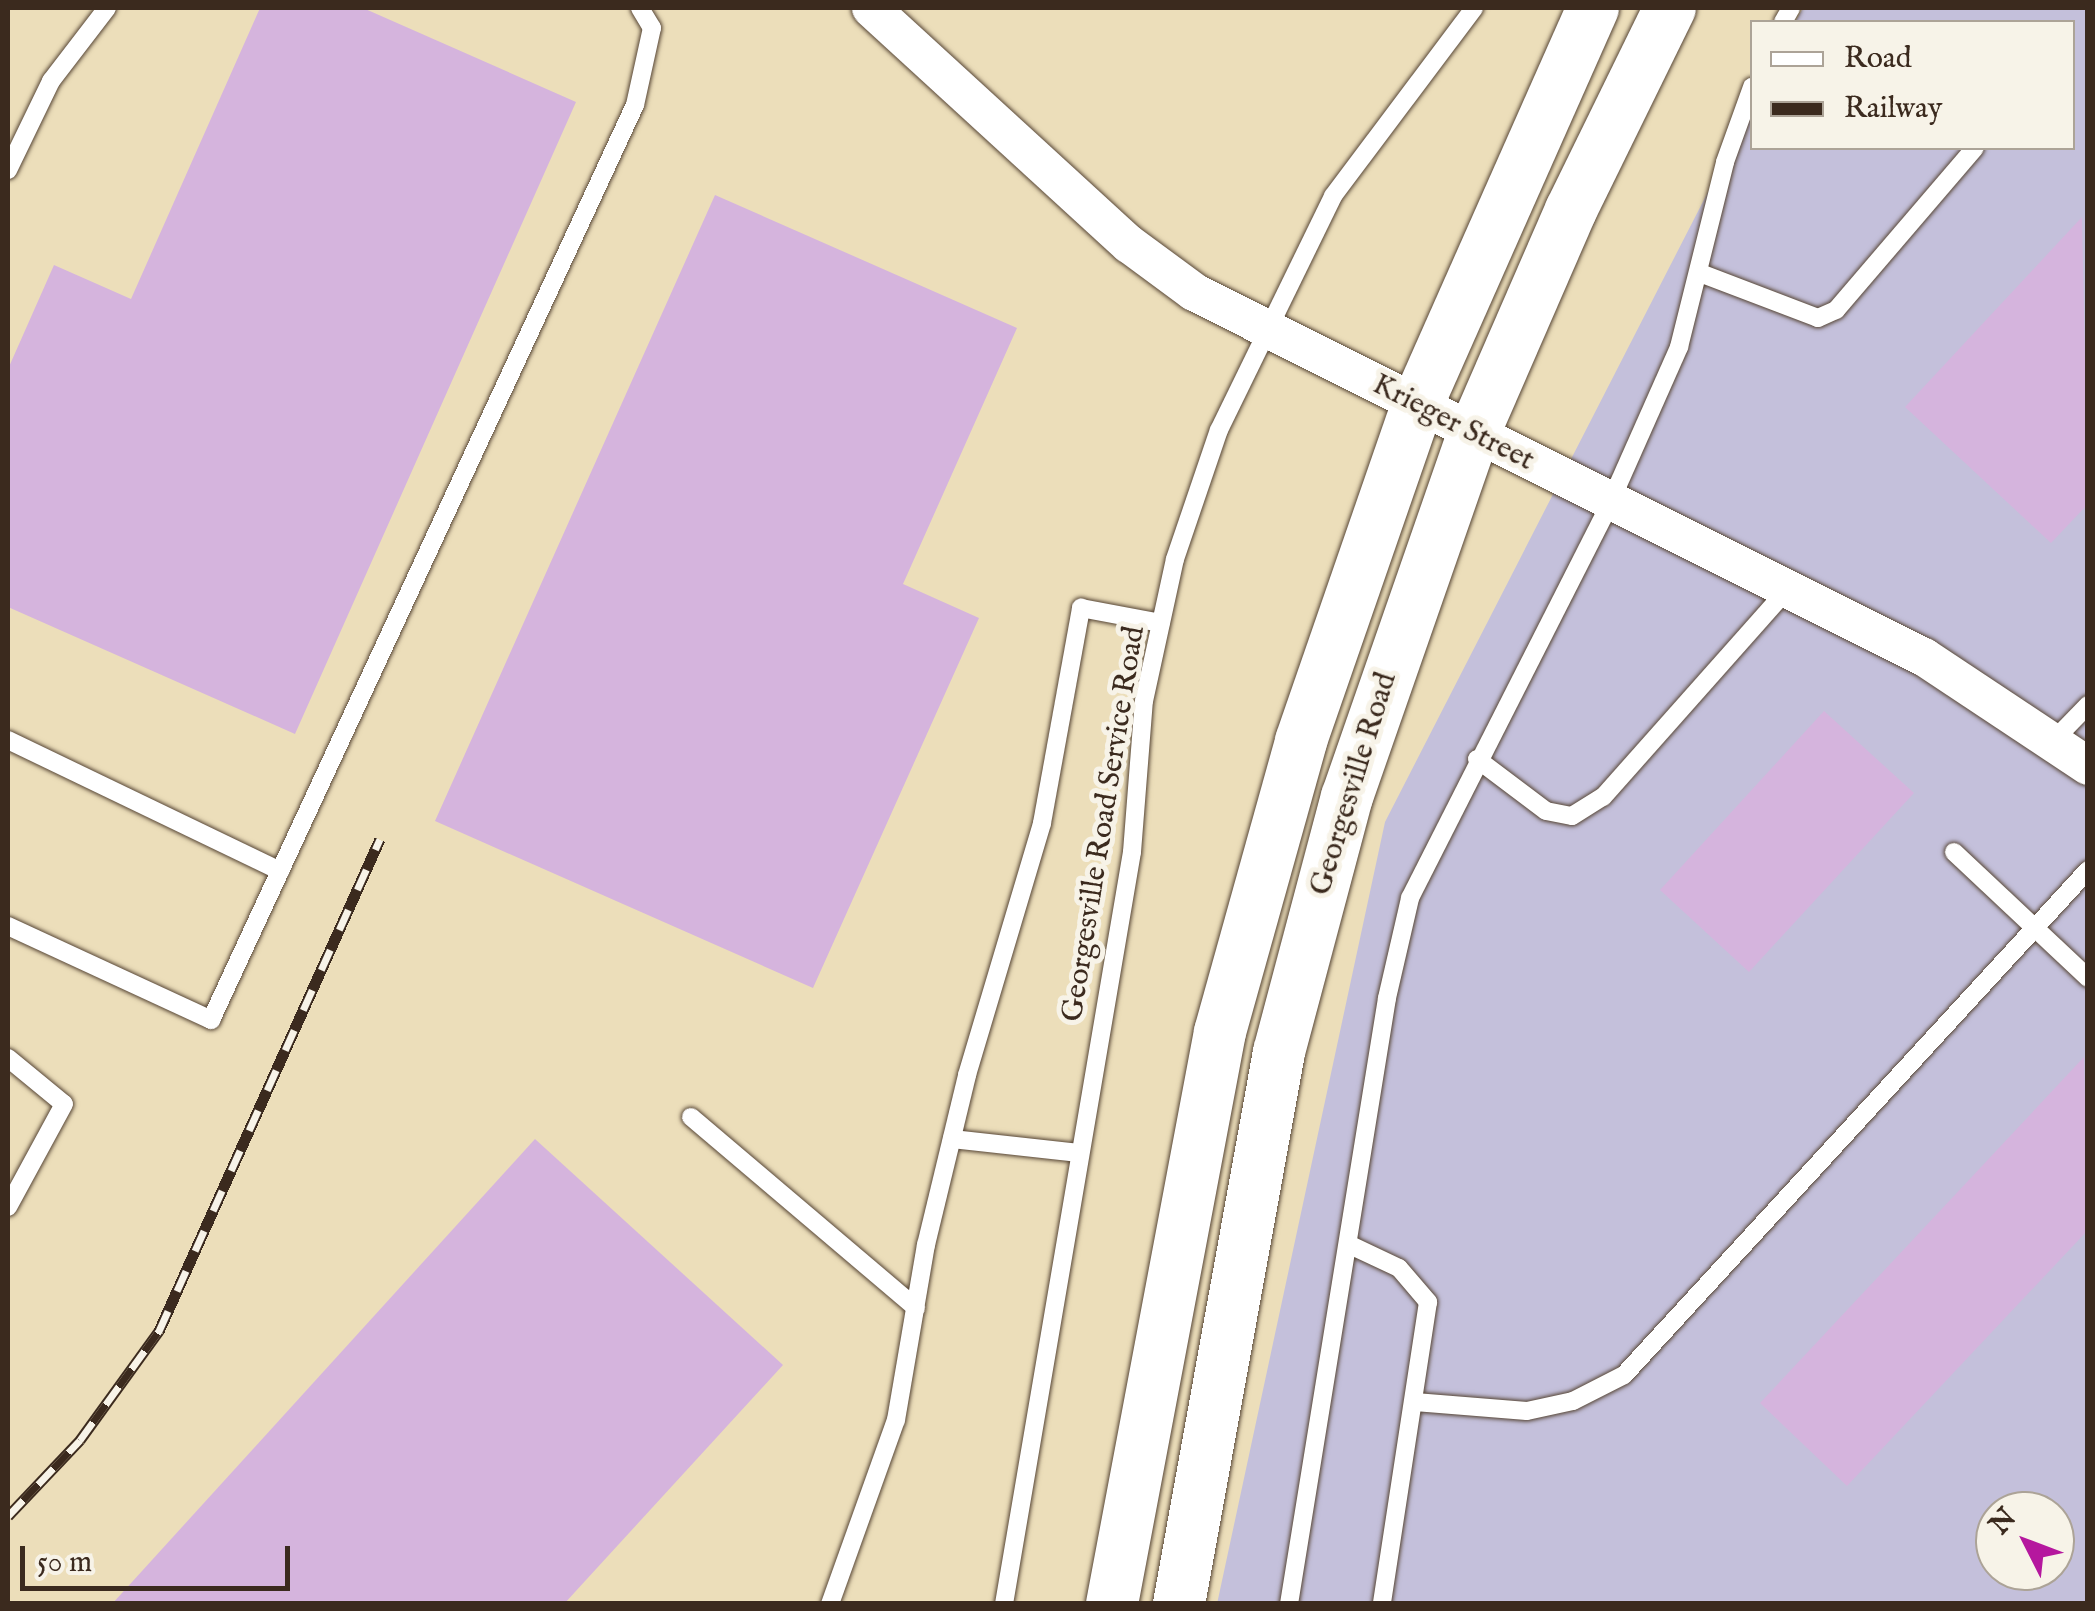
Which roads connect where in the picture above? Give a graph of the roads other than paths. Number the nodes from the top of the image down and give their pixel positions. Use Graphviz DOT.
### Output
graph roads {
  1 [pos="107,8"];
  2 [pos="640,8"];
  3 [pos="870,8"];
  4 [pos="1474,8"];
  5 [pos="1593,8"];
  6 [pos="1670,8"];
  7 [pos="1750,93"];
  8 [pos="1972,150"];
  9 [pos="8,170"];
  10 [pos="1700,273"];
  11 [pos="1268,332"];
  12 [pos="1418,403"];
  13 [pos="1474,432"];
  14 [pos="1610,503"];
  15 [pos="1787,590"];
  16 [pos="1162,623"];
  17 [pos="2088,706"];
  18 [pos="8,740"];
  19 [pos="2052,742"];
  20 [pos="1477,758"];
  21 [pos="2088,766"];
  22 [pos="1954,852"];
  23 [pos="2088,870"];
  24 [pos="280,871"];
  25 [pos="8,926"];
  26 [pos="2034,929"];
  27 [pos="2088,978"];
  28 [pos="8,1058"];
  29 [pos="691,1117"];
  30 [pos="952,1139"];
  31 [pos="1079,1153"];
  32 [pos="8,1208"];
  33 [pos="1348,1244"];
  34 [pos="916,1308"];
  35 [pos="1415,1402"];
  36 [pos="830,1604"];
  37 [pos="1004,1604"];
  38 [pos="1112,1604"];
  39 [pos="1178,1604"];
  40 [pos="1289,1604"];
  41 [pos="1382,1604"];
  1 -- 9 [label="lane"];
  2 -- 24 [label="lane"];
  3 -- 11 [label="street, Krieger Street"];
  4 -- 11 [label="lane, Georgesville Road Service Road"];
  5 -- 12 [label="main road, Georgesville Road"];
  6 -- 13 [label="main road, Georgesville Road"];
  7 -- 10 [label="lane"];
  8 -- 10 [label="lane"];
  10 -- 14 [label="lane"];
  11 -- 12 [label="street, Krieger Street"];
  11 -- 16 [label="lane, Georgesville Road Service Road"];
  12 -- 13 [label="street, Krieger Street"];
  12 -- 38 [label="main road, Georgesville Road"];
  13 -- 14 [label="street, Krieger Street"];
  13 -- 39 [label="main road, Georgesville Road"];
  14 -- 15 [label="street, Krieger Street"];
  14 -- 20 [label="lane"];
  15 -- 19 [label="street, Krieger Street"];
  15 -- 20 [label="lane"];
  16 -- 30 [label="lane"];
  16 -- 31 [label="lane, Georgesville Road Service Road"];
  17 -- 19 [label="lane"];
  18 -- 24 [label="lane"];
  19 -- 21 [label="street, Krieger Street"];
  20 -- 33 [label="lane"];
  22 -- 26 [label="lane"];
  23 -- 26 [label="lane"];
  24 -- 25 [label="lane"];
  26 -- 27 [label="lane"];
  26 -- 35 [label="lane"];
  28 -- 32 [label="lane"];
  29 -- 34 [label="lane"];
  30 -- 31 [label="lane"];
  30 -- 34 [label="lane"];
  31 -- 37 [label="lane, Georgesville Road Service Road"];
  33 -- 35 [label="lane"];
  33 -- 40 [label="lane"];
  34 -- 36 [label="lane"];
  35 -- 41 [label="lane"];
}
